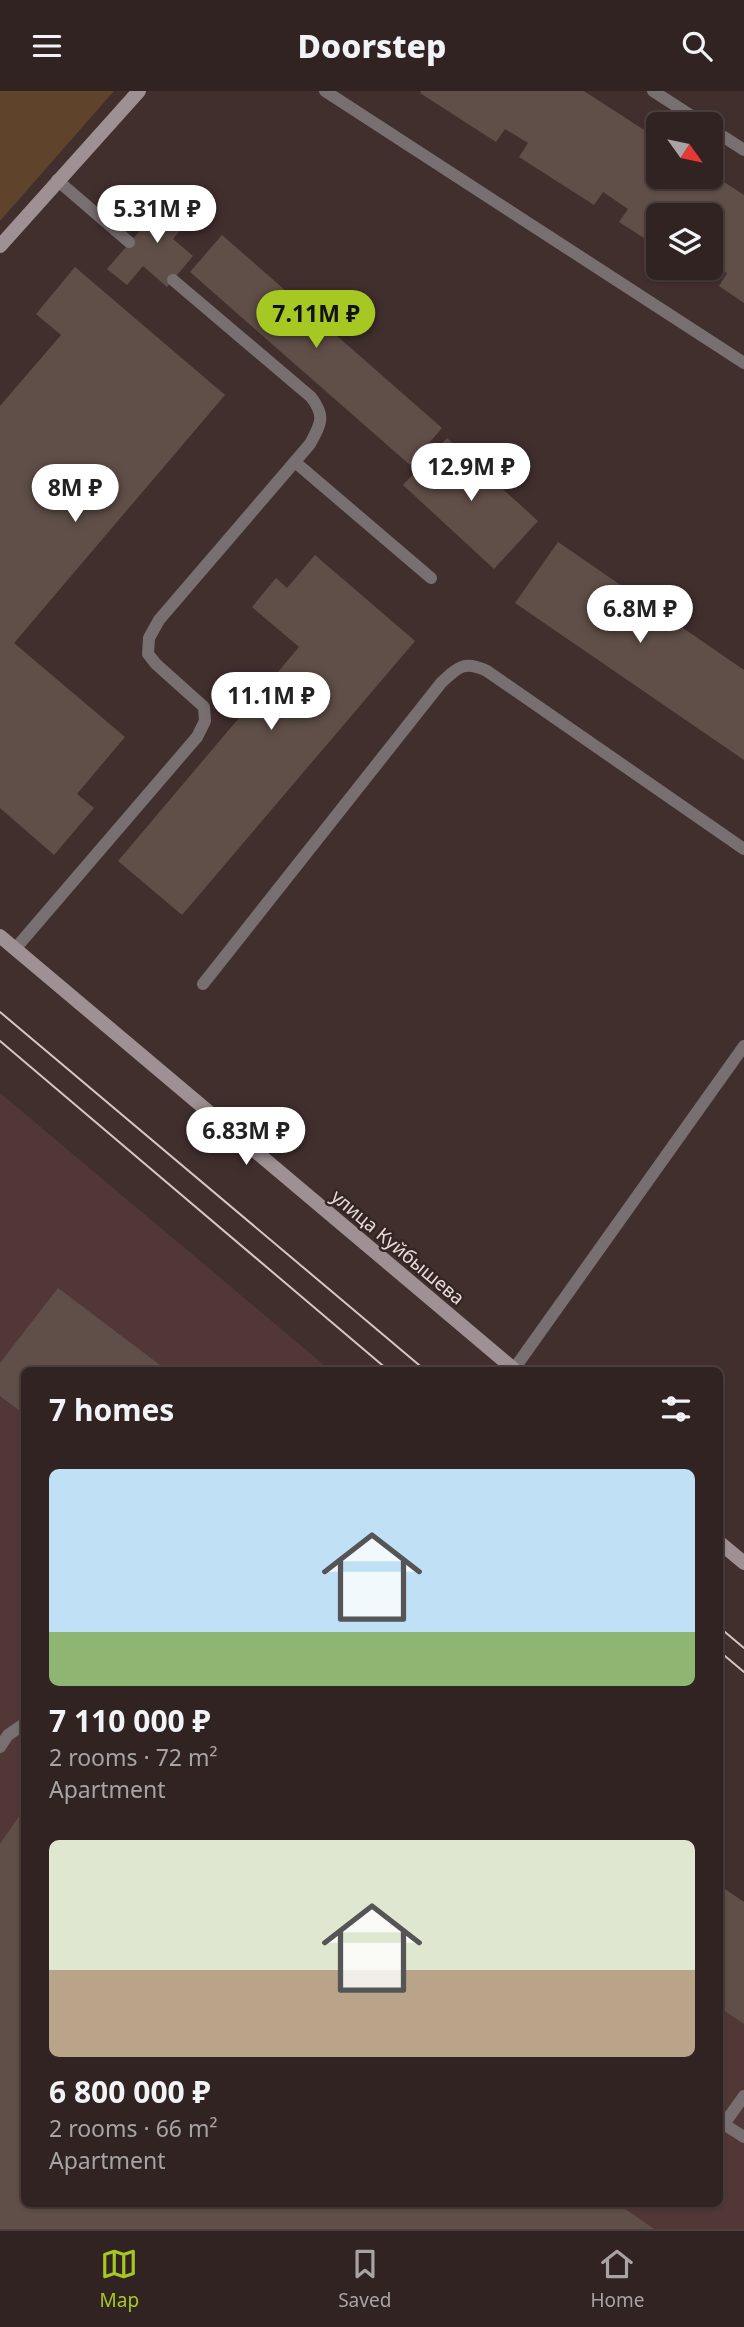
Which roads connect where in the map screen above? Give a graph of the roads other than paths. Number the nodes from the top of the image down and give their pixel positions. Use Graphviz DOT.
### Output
graph roads {
  1 [pos="139,91"];
  2 [pos="325,91"];
  3 [pos="653,91"];
  4 [pos="685,112"];
  5 [pos="723,136"];
  6 [pos="744,150"];
  7 [pos="57,180"];
  8 [pos="130,242"];
  9 [pos="0,246"];
  10 [pos="173,280"];
  11 [pos="744,363"];
  12 [pos="295,462"];
  13 [pos="431,578"];
  14 [pos="744,849"];
  15 [pos="0,936"];
  16 [pos="15,949"];
  17 [pos="203,984"];
  18 [pos="744,1046"];
  19 [pos="510,1367"];
  20 [pos="516,1367"];
  21 [pos="723,1545"];
  22 [pos="744,1563"];
  23 [pos="21,1726"];
  24 [pos="0,1747"];
  25 [pos="744,2096"];
  26 [pos="723,2121"];
  27 [pos="723,2123"];
  28 [pos="744,2137"];
  1 -- 7 [label="main road"];
  2 -- 11 [label="lane"];
  3 -- 4 [label="lane"];
  5 -- 6 [label="lane"];
  7 -- 8 [label="lane"];
  7 -- 9 [label="main road"];
  10 -- 12 [label="lane"];
  12 -- 13 [label="lane"];
  12 -- 16 [label="lane"];
  14 -- 17 [label="lane"];
  15 -- 16 [label="main road, улица Куйбышева"];
  16 -- 19 [label="main road, улица Куйбышева"];
  18 -- 20 [label="lane"];
  21 -- 22 [label="main road"];
  23 -- 24 [label="lane"];
  25 -- 26 [label="lane"];
  27 -- 28 [label="lane"];
}
